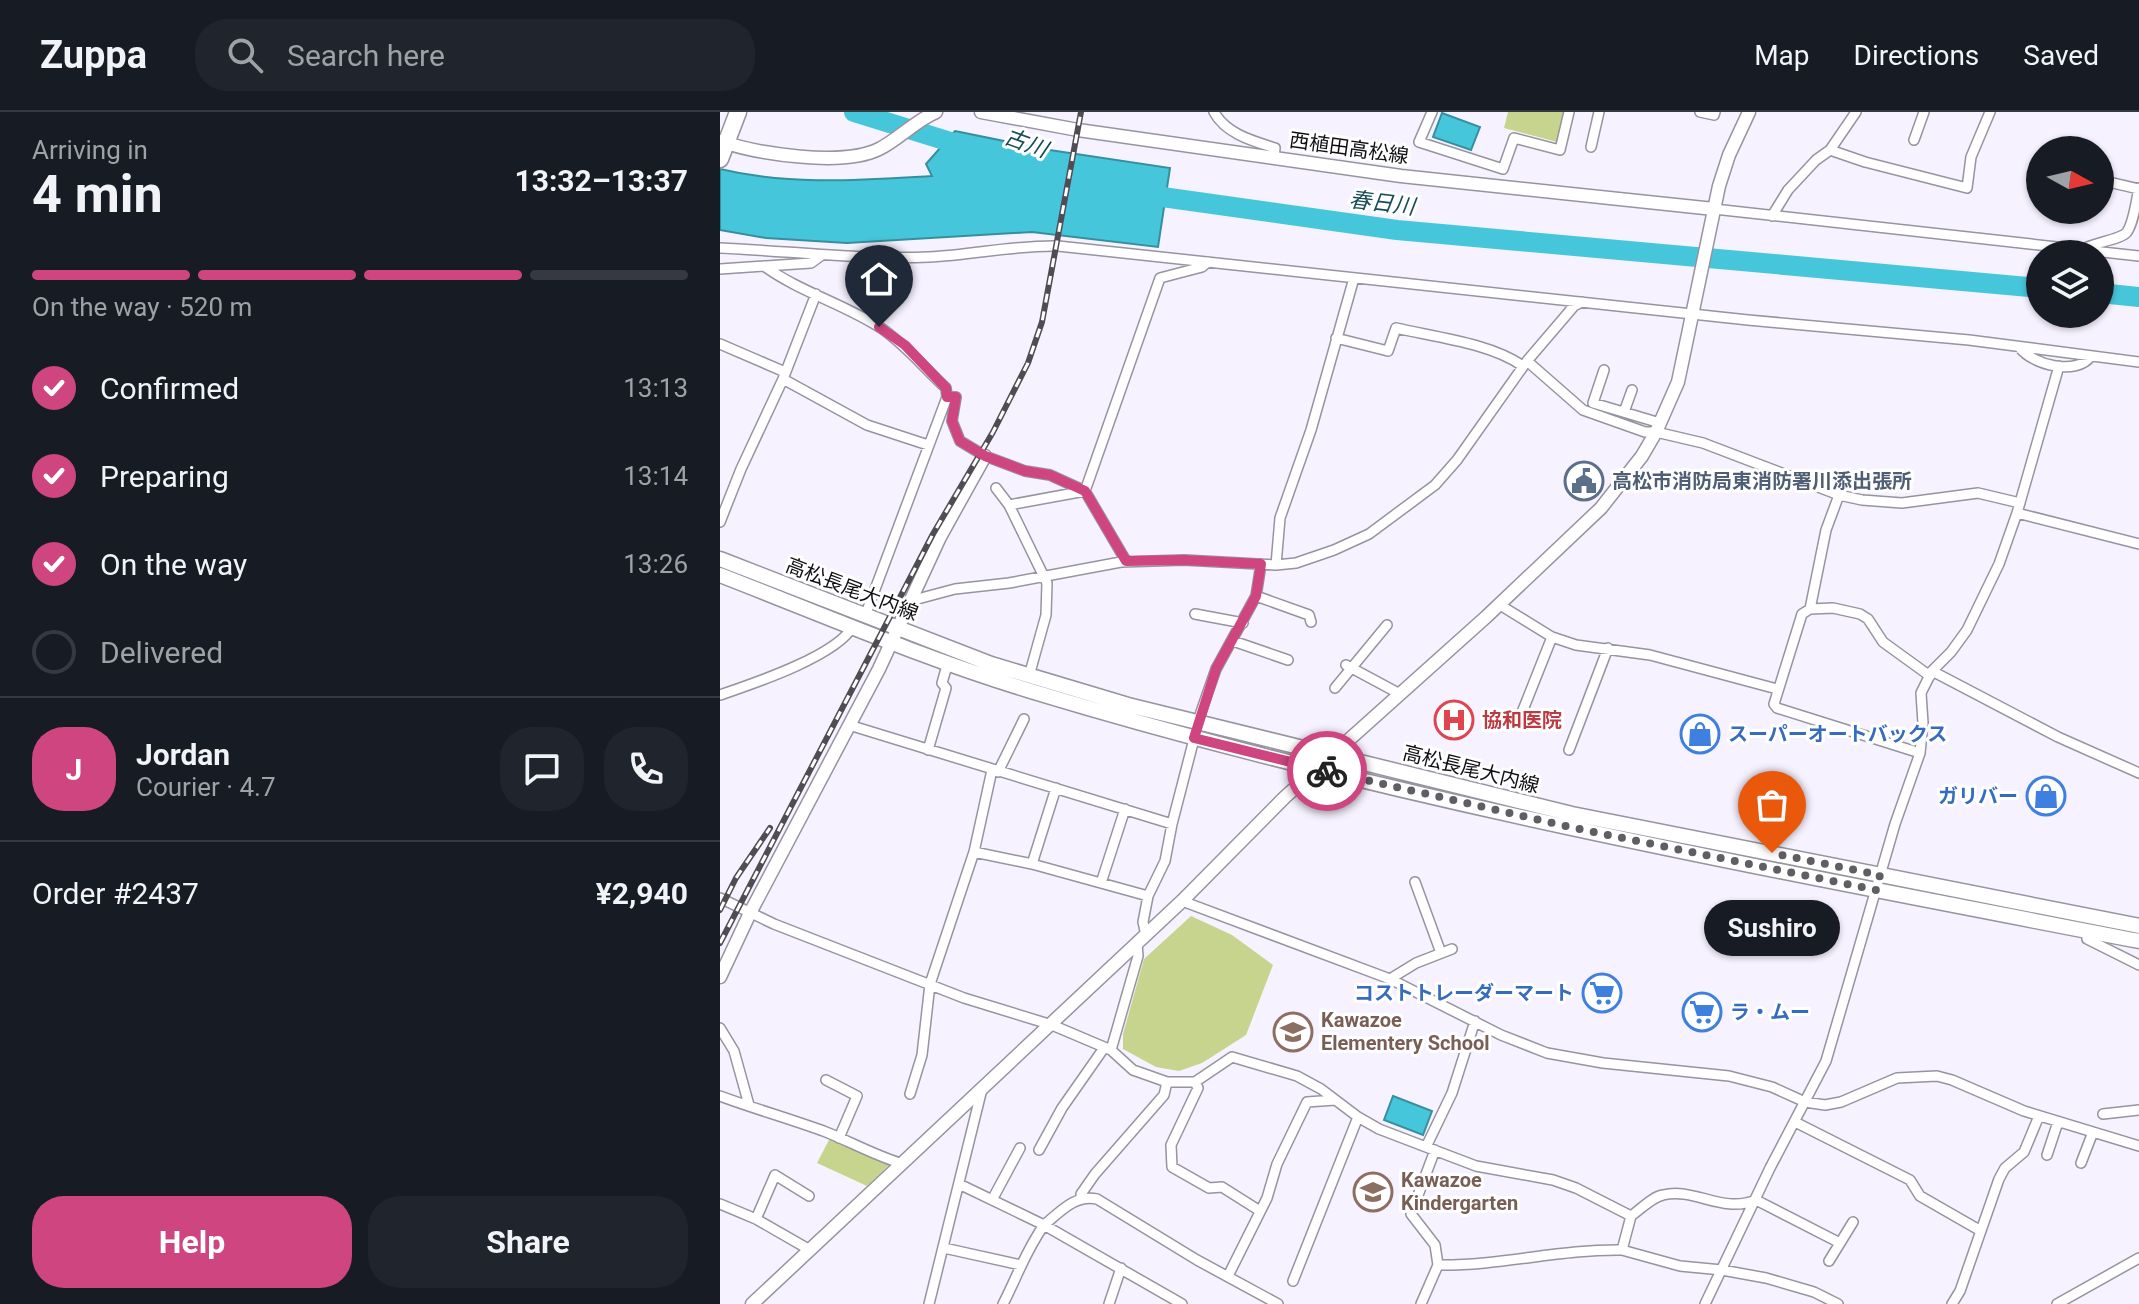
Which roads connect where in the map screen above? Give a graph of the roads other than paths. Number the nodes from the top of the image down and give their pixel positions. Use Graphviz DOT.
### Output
graph roads {
  1 [pos="728,112"];
  2 [pos="738,112"];
  3 [pos="981,112"];
  4 [pos="1214,112"];
  5 [pos="1432,112"];
  6 [pos="1569,112"];
  7 [pos="1599,112"];
  8 [pos="1700,112"];
  9 [pos="1715,112"];
  10 [pos="1749,112"];
  11 [pos="1856,112"];
  12 [pos="1924,112"];
  13 [pos="1990,112"];
  14 [pos="934,113"];
  15 [pos="1013,115"];
  16 [pos="1914,140"];
  17 [pos="721,146"];
  18 [pos="1591,147"];
  19 [pos="1830,150"];
  20 [pos="1274,158"];
  21 [pos="1503,169"];
  22 [pos="2114,183"];
  23 [pos="1501,187"];
  24 [pos="2139,188"];
  25 [pos="1712,216"];
  26 [pos="1772,216"];
  27 [pos="2128,231"];
  28 [pos="2139,232"];
  29 [pos="2111,240"];
  30 [pos="2026,245"];
  31 [pos="720,248"];
  32 [pos="2114,254"];
  33 [pos="822,255"];
  34 [pos="2139,256"];
  35 [pos="1208,262"];
  36 [pos="764,266"];
  37 [pos="720,269"];
  38 [pos="1354,278"];
  39 [pos="816,294"];
  40 [pos="1582,302"];
  41 [pos="1693,311"];
  42 [pos="1336,338"];
  43 [pos="720,344"];
  44 [pos="2020,348"];
  45 [pos="2091,356"];
  46 [pos="2139,362"];
  47 [pos="1525,363"];
  48 [pos="2059,366"];
  49 [pos="1604,370"];
  50 [pos="784,376"];
  51 [pos="1632,390"];
  52 [pos="947,397"];
  53 [pos="1624,412"];
  54 [pos="1658,427"];
  55 [pos="928,445"];
  56 [pos="985,456"];
  57 [pos="996,488"];
  58 [pos="1085,491"];
  59 [pos="1839,495"];
  60 [pos="1009,505"];
  61 [pos="2019,508"];
  62 [pos="720,522"];
  63 [pos="2139,544"];
  64 [pos="720,559"];
  65 [pos="1126,561"];
  66 [pos="1261,564"];
  67 [pos="1276,565"];
  68 [pos="720,575"];
  69 [pos="1043,577"];
  70 [pos="1256,596"];
  71 [pos="910,601"];
  72 [pos="1500,605"];
  73 [pos="1810,609"];
  74 [pos="1195,614"];
  75 [pos="865,616"];
  76 [pos="1311,622"];
  77 [pos="1243,623"];
  78 [pos="1387,625"];
  79 [pos="853,626"];
  80 [pos="895,636"];
  81 [pos="1552,637"];
  82 [pos="1233,641"];
  83 [pos="1608,648"];
  84 [pos="1288,660"];
  85 [pos="948,662"];
  86 [pos="1350,666"];
  87 [pos="1931,674"];
  88 [pos="1029,676"];
  89 [pos="1335,688"];
  90 [pos="1777,689"];
  91 [pos="1400,694"];
  92 [pos="720,695"];
  93 [pos="1501,717"];
  94 [pos="1024,719"];
  95 [pos="1199,721"];
  96 [pos="849,725"];
  97 [pos="1194,738"];
  98 [pos="928,750"];
  99 [pos="1569,750"];
  100 [pos="1920,753"];
  101 [pos="1333,755"];
  102 [pos="1316,768"];
  103 [pos="995,771"];
  104 [pos="2139,773"];
  105 [pos="1056,788"];
  106 [pos="1125,809"];
  107 [pos="1172,824"];
  108 [pos="974,852"];
  109 [pos="1032,864"];
  110 [pos="1880,875"];
  111 [pos="1415,882"];
  112 [pos="1101,883"];
  113 [pos="1876,890"];
  114 [pos="1148,896"];
  115 [pos="720,898"];
  116 [pos="1182,901"];
  117 [pos="750,913"];
  118 [pos="2139,926"];
  119 [pos="2087,931"];
  120 [pos="1142,940"];
  121 [pos="2139,941"];
  122 [pos="1452,949"];
  123 [pos="1441,953"];
  124 [pos="2139,965"];
  125 [pos="720,977"];
  126 [pos="1390,979"];
  127 [pos="930,984"];
  128 [pos="1475,1021"];
  129 [pos="1052,1025"];
  130 [pos="720,1028"];
  131 [pos="1108,1049"];
  132 [pos="826,1080"];
  133 [pos="1167,1082"];
  134 [pos="1195,1082"];
  135 [pos="983,1086"];
  136 [pos="910,1094"];
  137 [pos="720,1096"];
  138 [pos="1335,1100"];
  139 [pos="1805,1102"];
  140 [pos="749,1105"];
  141 [pos="2139,1110"];
  142 [pos="2103,1114"];
  143 [pos="2039,1116"];
  144 [pos="1358,1117"];
  145 [pos="1795,1122"];
  146 [pos="2058,1122"];
  147 [pos="2093,1132"];
  148 [pos="839,1138"];
  149 [pos="2139,1146"];
  150 [pos="1020,1148"];
  151 [pos="1430,1148"];
  152 [pos="1039,1150"];
  153 [pos="2047,1155"];
  154 [pos="900,1163"];
  155 [pos="2081,1163"];
  156 [pos="959,1184"];
  157 [pos="809,1196"];
  158 [pos="1081,1198"];
  159 [pos="992,1200"];
  160 [pos="1756,1200"];
  161 [pos="720,1204"];
  162 [pos="1260,1211"];
  163 [pos="1631,1216"];
  164 [pos="756,1219"];
  165 [pos="1853,1222"];
  166 [pos="1044,1225"];
  167 [pos="1981,1231"];
  168 [pos="1840,1243"];
  169 [pos="944,1248"];
  170 [pos="810,1250"];
  171 [pos="1622,1250"];
  172 [pos="2139,1258"];
  173 [pos="1829,1261"];
  174 [pos="1021,1265"];
  175 [pos="1438,1265"];
  176 [pos="1121,1268"];
  177 [pos="1722,1270"];
  178 [pos="1228,1276"];
  179 [pos="1293,1281"];
  180 [pos="1168,1301"];
  181 [pos="752,1304"];
  182 [pos="929,1304"];
  183 [pos="1003,1304"];
  184 [pos="1109,1304"];
  185 [pos="1182,1304"];
  186 [pos="1278,1304"];
  187 [pos="1421,1304"];
  188 [pos="1705,1304"];
  189 [pos="1838,1304"];
  190 [pos="1952,1304"];
  191 [pos="2057,1304"];
  1 -- 17 [label="highway"];
  2 -- 17 [label="highway"];
  3 -- 15 [label="street, 西植田高松線"];
  4 -- 20 [label="street"];
  5 -- 21 [label="street"];
  6 -- 21 [label="street"];
  7 -- 18 [label="street"];
  8 -- 9 [label="street"];
  10 -- 25 [label="street"];
  11 -- 19 [label="street"];
  12 -- 16 [label="street"];
  13 -- 19 [label="street"];
  14 -- 17 [label="street"];
  15 -- 20 [label="street, 西植田高松線"];
  19 -- 26 [label="street"];
  20 -- 23 [label="street, 西植田高松線"];
  21 -- 23 [label="street"];
  22 -- 24 [label="street"];
  23 -- 25 [label="street, 西植田高松線"];
  24 -- 27 [label="street"];
  25 -- 26 [label="street"];
  25 -- 41 [label="street"];
  26 -- 30 [label="street"];
  27 -- 28 [label="street"];
  27 -- 29 [label="street"];
  31 -- 33 [label="street"];
  32 -- 34 [label="street"];
  33 -- 35 [label="street"];
  33 -- 36 [label="street"];
  35 -- 38 [label="street"];
  35 -- 58 [label="street"];
  36 -- 37 [label="street"];
  36 -- 39 [label="street"];
  38 -- 40 [label="street"];
  38 -- 42 [label="street"];
  39 -- 50 [label="street"];
  39 -- 52 [label="street"];
  40 -- 41 [label="street"];
  40 -- 47 [label="street"];
  41 -- 44 [label="street"];
  41 -- 54 [label="street"];
  42 -- 47 [label="street"];
  42 -- 67 [label="street"];
  43 -- 50 [label="street"];
  44 -- 45 [label="street"];
  44 -- 48 [label="street"];
  45 -- 46 [label="street"];
  45 -- 48 [label="street"];
  47 -- 54 [label="street"];
  47 -- 67 [label="street"];
  48 -- 61 [label="street"];
  49 -- 53 [label="street"];
  50 -- 55 [label="street"];
  50 -- 62 [label="street"];
  51 -- 53 [label="street"];
  52 -- 55 [label="street"];
  52 -- 56 [label="street"];
  53 -- 54 [label="street"];
  54 -- 59 [label="street"];
  54 -- 72 [label="street"];
  55 -- 75 [label="street"];
  56 -- 58 [label="street"];
  56 -- 71 [label="street"];
  57 -- 60 [label="street"];
  58 -- 60 [label="street"];
  58 -- 65 [label="street"];
  59 -- 61 [label="street"];
  59 -- 73 [label="street"];
  60 -- 69 [label="street"];
  61 -- 63 [label="street"];
  61 -- 87 [label="street"];
  64 -- 75 [label="main road, 高松長尾大内線"];
  65 -- 66 [label="street"];
  65 -- 69 [label="street"];
  66 -- 67 [label="street"];
  66 -- 70 [label="street"];
  68 -- 79 [label="main road, 高松長尾大内線"];
  69 -- 71 [label="street"];
  69 -- 88 [label="street"];
  70 -- 76 [label="street"];
  70 -- 77 [label="street"];
  71 -- 80 [label="street"];
  72 -- 81 [label="street"];
  72 -- 91 [label="street"];
  73 -- 87 [label="street"];
  73 -- 90 [label="street"];
  74 -- 77 [label="street"];
  75 -- 80 [label="main road, 高松長尾大内線"];
  77 -- 82 [label="street"];
  78 -- 86 [label="street"];
  79 -- 80 [label="main road, 高松長尾大内線"];
  79 -- 92 [label="street"];
  80 -- 85 [label="main road, 高松長尾大内線"];
  80 -- 88 [label="main road, 高松長尾大内線"];
  80 -- 96 [label="street"];
  81 -- 83 [label="street"];
  81 -- 93 [label="street"];
  82 -- 84 [label="street"];
  82 -- 95 [label="street"];
  83 -- 90 [label="street"];
  83 -- 99 [label="street"];
  85 -- 97 [label="main road, 高松長尾大内線"];
  85 -- 98 [label="street"];
  86 -- 89 [label="street"];
  86 -- 91 [label="street"];
  87 -- 100 [label="street"];
  87 -- 104 [label="street"];
  88 -- 95 [label="main road, 高松長尾大内線"];
  90 -- 100 [label="street"];
  91 -- 101 [label="street"];
  94 -- 103 [label="street"];
  95 -- 97 [label="street"];
  95 -- 101 [label="main road, 高松長尾大内線"];
  96 -- 98 [label="street"];
  96 -- 117 [label="street"];
  97 -- 102 [label="main road, 高松長尾大内線"];
  97 -- 107 [label="street"];
  98 -- 103 [label="street"];
  100 -- 110 [label="street"];
  101 -- 102 [label="street"];
  101 -- 110 [label="main road, 高松長尾大内線"];
  102 -- 113 [label="main road, 高松長尾大内線"];
  102 -- 116 [label="street"];
  103 -- 105 [label="street"];
  103 -- 108 [label="street"];
  105 -- 106 [label="street"];
  105 -- 109 [label="street"];
  106 -- 107 [label="street"];
  106 -- 112 [label="street"];
  107 -- 114 [label="street"];
  108 -- 109 [label="street"];
  108 -- 127 [label="street"];
  109 -- 112 [label="street"];
  110 -- 113 [label="street"];
  110 -- 118 [label="main road, 高松長尾大内線"];
  111 -- 123 [label="street"];
  112 -- 114 [label="street"];
  113 -- 119 [label="main road, 高松長尾大内線"];
  113 -- 139 [label="street"];
  114 -- 120 [label="street"];
  115 -- 117 [label="street"];
  116 -- 120 [label="street"];
  116 -- 126 [label="street"];
  117 -- 125 [label="street"];
  117 -- 127 [label="street"];
  119 -- 121 [label="main road, 高松長尾大内線"];
  119 -- 124 [label="street"];
  120 -- 129 [label="street"];
  120 -- 131 [label="street"];
  122 -- 123 [label="street"];
  123 -- 126 [label="street"];
  126 -- 128 [label="street"];
  127 -- 129 [label="street"];
  127 -- 136 [label="street"];
  128 -- 139 [label="street"];
  128 -- 151 [label="street"];
  129 -- 131 [label="street"];
  129 -- 135 [label="street"];
  130 -- 140 [label="street"];
  131 -- 133 [label="street"];
  131 -- 152 [label="street"];
  132 -- 148 [label="street"];
  133 -- 134 [label="street"];
  133 -- 158 [label="street"];
  134 -- 138 [label="street"];
  134 -- 162 [label="street"];
  135 -- 154 [label="street"];
  135 -- 156 [label="street"];
  137 -- 140 [label="street"];
  138 -- 144 [label="street"];
  138 -- 162 [label="street"];
  139 -- 143 [label="street"];
  139 -- 145 [label="street"];
  140 -- 148 [label="street"];
  141 -- 142 [label="street"];
  143 -- 146 [label="street"];
  143 -- 167 [label="street"];
  144 -- 151 [label="street"];
  144 -- 179 [label="street"];
  145 -- 160 [label="street"];
  145 -- 167 [label="street"];
  146 -- 147 [label="street"];
  146 -- 153 [label="street"];
  147 -- 149 [label="street"];
  147 -- 155 [label="street"];
  148 -- 154 [label="street"];
  150 -- 159 [label="street"];
  151 -- 163 [label="street"];
  151 -- 175 [label="street"];
  154 -- 170 [label="street"];
  156 -- 159 [label="street"];
  156 -- 169 [label="street"];
  157 -- 164 [label="street"];
  158 -- 166 [label="street"];
  158 -- 178 [label="street"];
  159 -- 166 [label="street"];
  160 -- 163 [label="street"];
  160 -- 168 [label="street"];
  160 -- 177 [label="street"];
  161 -- 164 [label="street"];
  162 -- 178 [label="street"];
  163 -- 171 [label="street"];
  164 -- 170 [label="street"];
  165 -- 168 [label="street"];
  166 -- 174 [label="street"];
  166 -- 176 [label="street"];
  167 -- 190 [label="street"];
  168 -- 173 [label="street"];
  169 -- 174 [label="street"];
  169 -- 182 [label="street"];
  170 -- 181 [label="street"];
  171 -- 175 [label="street"];
  171 -- 177 [label="street"];
  172 -- 191 [label="street"];
  174 -- 183 [label="street"];
  175 -- 187 [label="street"];
  176 -- 180 [label="street"];
  176 -- 184 [label="street"];
  177 -- 188 [label="street"];
  177 -- 189 [label="street"];
  178 -- 186 [label="street"];
  180 -- 185 [label="street"];
}
